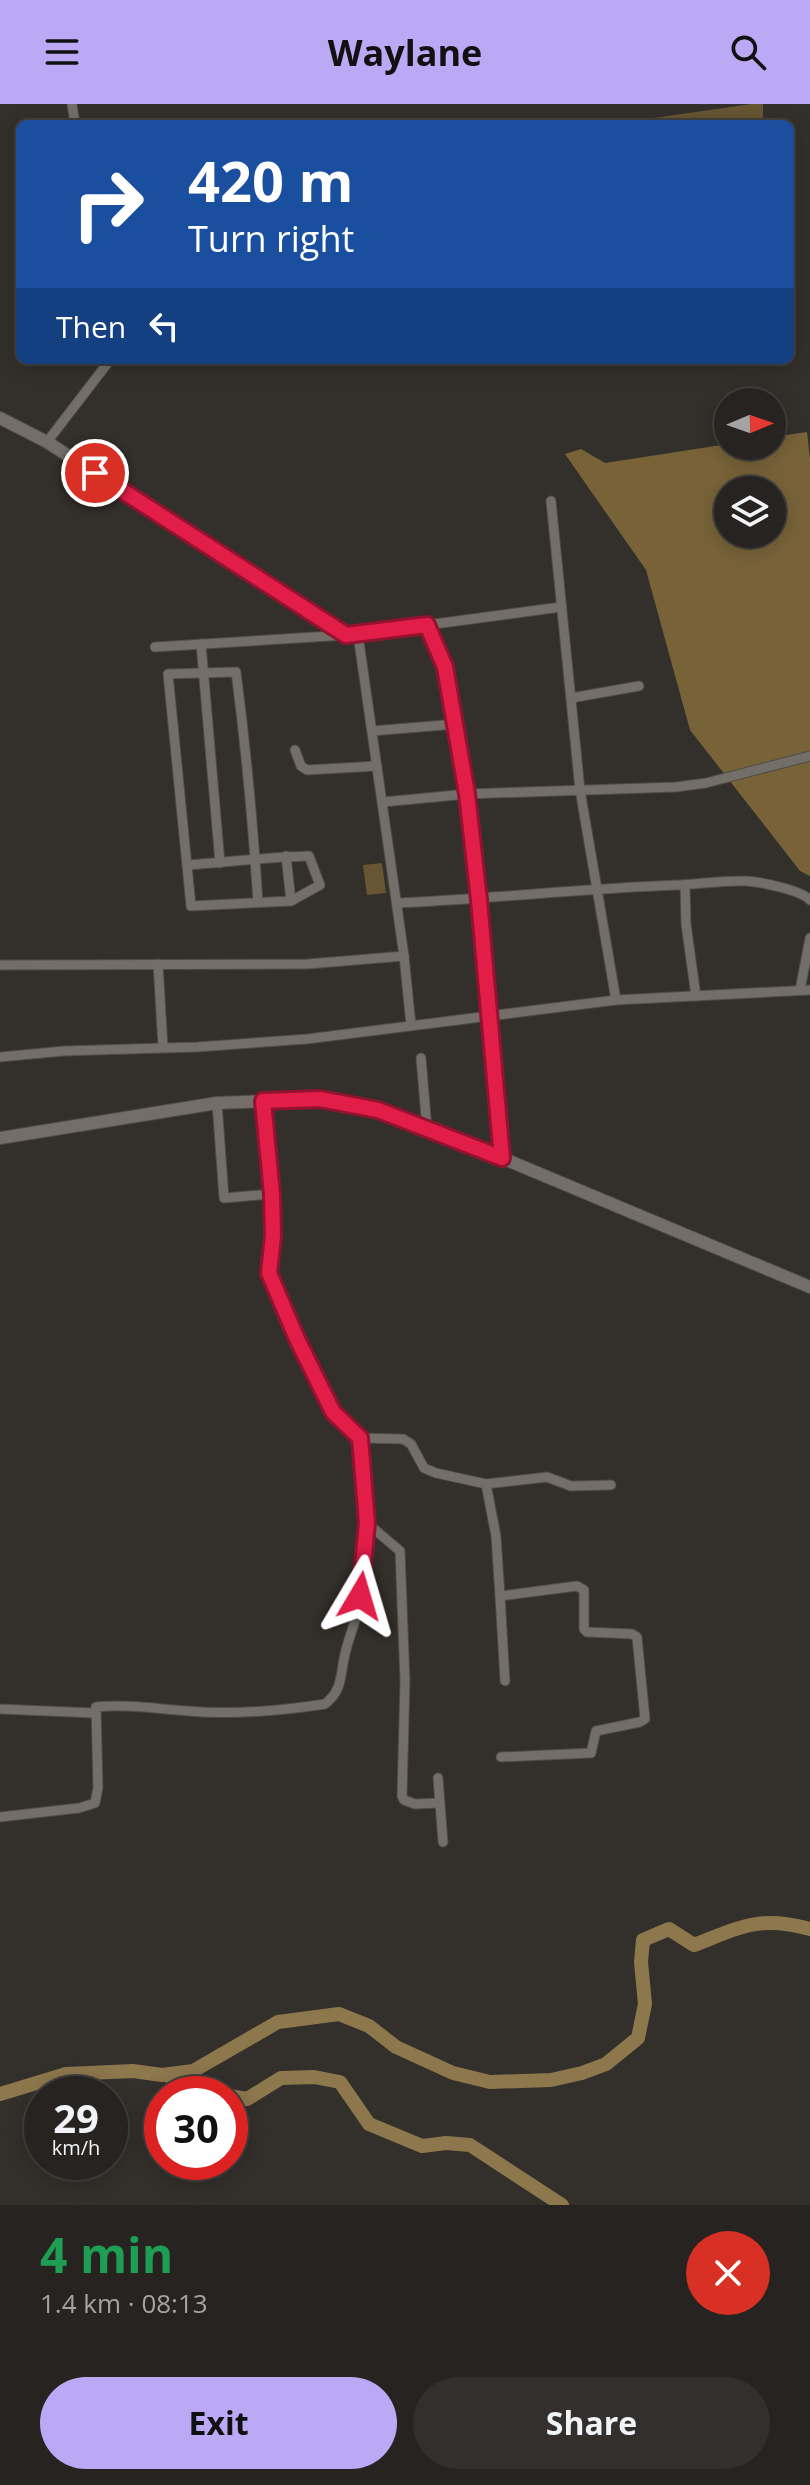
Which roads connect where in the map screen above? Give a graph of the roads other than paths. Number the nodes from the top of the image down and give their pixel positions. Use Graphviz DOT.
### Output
graph roads {
  1 [pos="107,364"];
  2 [pos="0,418"];
  3 [pos="47,442"];
  4 [pos="551,501"];
  5 [pos="561,607"];
  6 [pos="427,625"];
  7 [pos="352,635"];
  8 [pos="201,644"];
  9 [pos="155,647"];
  10 [pos="202,674"];
  11 [pos="639,686"];
  12 [pos="571,698"];
  13 [pos="456,724"];
  14 [pos="372,731"];
  15 [pos="295,750"];
  16 [pos="810,756"];
  17 [pos="377,766"];
  18 [pos="580,790"];
  19 [pos="467,794"];
  20 [pos="383,802"];
  21 [pos="286,856"];
  22 [pos="255,859"];
  23 [pos="220,863"];
  24 [pos="187,865"];
  25 [pos="685,885"];
  26 [pos="596,887"];
  27 [pos="479,900"];
  28 [pos="810,900"];
  29 [pos="291,901"];
  30 [pos="258,902"];
  31 [pos="397,903"];
  32 [pos="810,938"];
  33 [pos="404,956"];
  34 [pos="158,964"];
  35 [pos="0,965"];
  36 [pos="805,990"];
  37 [pos="696,996"];
  38 [pos="616,1000"];
  39 [pos="488,1018"];
  40 [pos="411,1025"];
  41 [pos="163,1047"];
  42 [pos="0,1057"];
  43 [pos="421,1058"];
  44 [pos="263,1101"];
  45 [pos="217,1103"];
  46 [pos="427,1129"];
  47 [pos="0,1138"];
  48 [pos="502,1158"];
  49 [pos="272,1194"];
  50 [pos="810,1287"];
  51 [pos="360,1438"];
  52 [pos="486,1484"];
  53 [pos="611,1485"];
  54 [pos="367,1523"];
  55 [pos="500,1596"];
  56 [pos="505,1681"];
  57 [pos="0,1709"];
  58 [pos="94,1713"];
  59 [pos="501,1757"];
  60 [pos="438,1778"];
  61 [pos="439,1803"];
  62 [pos="0,1817"];
  63 [pos="443,1842"];
  1 -- 3 [label="street"];
  2 -- 3 [label="street"];
  3 -- 7 [label="street"];
  4 -- 5 [label="street"];
  5 -- 6 [label="street"];
  5 -- 12 [label="street"];
  6 -- 7 [label="street"];
  6 -- 13 [label="street"];
  7 -- 8 [label="street"];
  7 -- 14 [label="street"];
  8 -- 9 [label="street"];
  8 -- 10 [label="street"];
  10 -- 22 [label="street"];
  10 -- 23 [label="street"];
  10 -- 24 [label="street"];
  11 -- 12 [label="street"];
  12 -- 18 [label="street"];
  13 -- 14 [label="street"];
  13 -- 19 [label="street"];
  14 -- 17 [label="street"];
  15 -- 17 [label="street"];
  16 -- 18 [label="street"];
  17 -- 20 [label="street"];
  18 -- 19 [label="street"];
  18 -- 26 [label="street"];
  19 -- 20 [label="street"];
  19 -- 27 [label="street"];
  20 -- 31 [label="street"];
  21 -- 22 [label="street"];
  21 -- 29 [label="street"];
  21 -- 29 [label="street"];
  22 -- 23 [label="street"];
  22 -- 30 [label="street"];
  23 -- 24 [label="street"];
  24 -- 30 [label="street"];
  25 -- 26 [label="street"];
  25 -- 28 [label="street"];
  25 -- 37 [label="street"];
  26 -- 27 [label="street"];
  26 -- 38 [label="street"];
  27 -- 31 [label="street"];
  27 -- 39 [label="street"];
  29 -- 30 [label="street"];
  31 -- 33 [label="street"];
  32 -- 36 [label="street"];
  33 -- 34 [label="street"];
  33 -- 40 [label="street"];
  34 -- 35 [label="street"];
  34 -- 41 [label="street"];
  36 -- 37 [label="street"];
  37 -- 38 [label="street"];
  38 -- 39 [label="street"];
  39 -- 40 [label="street"];
  39 -- 48 [label="street"];
  40 -- 41 [label="street"];
  41 -- 42 [label="street"];
  43 -- 46 [label="street"];
  44 -- 45 [label="street"];
  44 -- 46 [label="street"];
  44 -- 49 [label="street"];
  45 -- 47 [label="street"];
  45 -- 49 [label="street"];
  46 -- 48 [label="street"];
  48 -- 50 [label="street"];
  49 -- 51 [label="street"];
  51 -- 52 [label="street"];
  51 -- 54 [label="street"];
  52 -- 53 [label="street"];
  52 -- 55 [label="street"];
  54 -- 58 [label="street"];
  54 -- 61 [label="street"];
  55 -- 56 [label="street"];
  55 -- 59 [label="street"];
  57 -- 58 [label="street"];
  58 -- 62 [label="street"];
  60 -- 61 [label="street"];
  61 -- 63 [label="street"];
}
